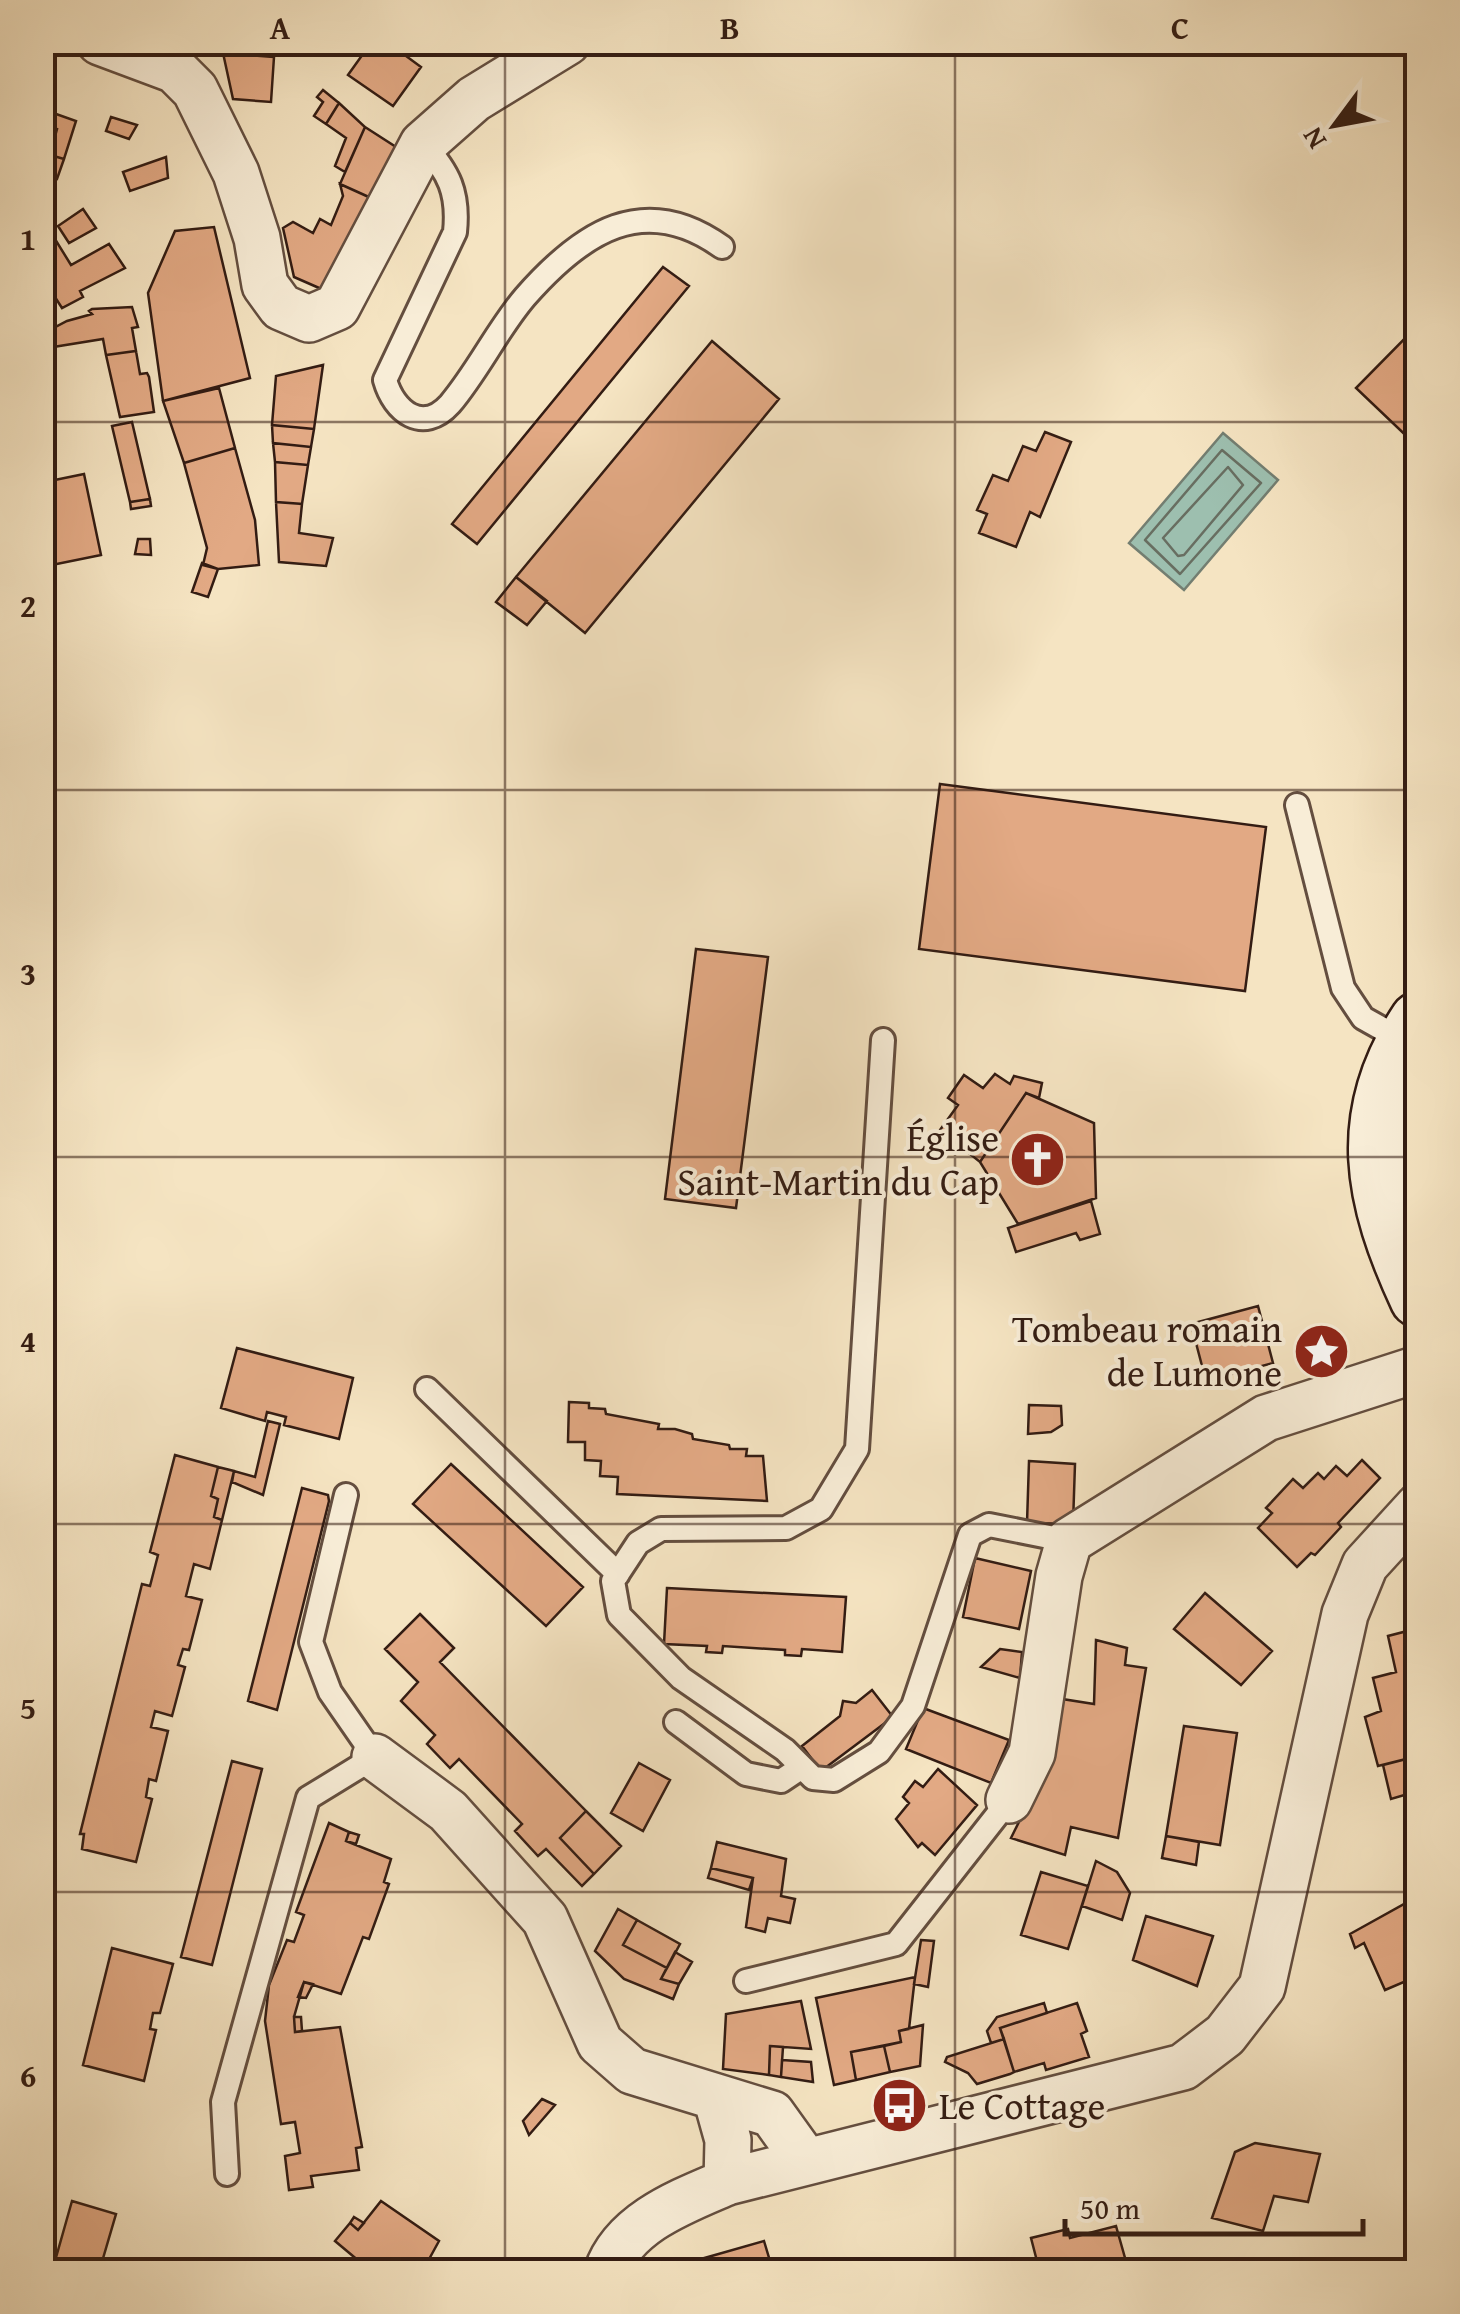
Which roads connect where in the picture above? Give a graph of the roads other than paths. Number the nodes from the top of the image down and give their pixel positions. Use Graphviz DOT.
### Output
graph roads {
  1 [pos="567,42"];
  2 [pos="114,45"];
  3 [pos="423,144"];
  4 [pos="722,247"];
  5 [pos="1297,806"];
  6 [pos="883,1040"];
  7 [pos="1406,1054"];
  8 [pos="1418,1299"];
  9 [pos="1418,1369"];
  10 [pos="427,1389"];
  11 [pos="346,1496"];
  12 [pos="1418,1507"];
  13 [pos="1070,1541"];
  14 [pos="618,1574"];
  15 [pos="676,1722"];
  16 [pos="375,1756"];
  17 [pos="802,1766"];
  18 [pos="1009,1800"];
  19 [pos="746,1981"];
  20 [pos="716,2097"];
  21 [pos="805,2160"];
  22 [pos="227,2174"];
  23 [pos="728,2182"];
  24 [pos="607,2272"];
  1 -- 3 [label="street"];
  2 -- 3 [label="street"];
  3 -- 4 [label="lane"];
  5 -- 7 [label="lane"];
  6 -- 14 [label="lane"];
  7 -- 8 [label="main road"];
  9 -- 13 [label="street"];
  10 -- 14 [label="lane"];
  11 -- 16 [label="lane"];
  12 -- 21 [label="street"];
  13 -- 17 [label="lane"];
  13 -- 18 [label="street"];
  14 -- 17 [label="lane"];
  15 -- 17 [label="lane"];
  16 -- 20 [label="street"];
  16 -- 22 [label="lane"];
  18 -- 19 [label="lane"];
  20 -- 21 [label="street"];
  20 -- 23 [label="street"];
  21 -- 23 [label="street"];
  23 -- 24 [label="street"];
}
